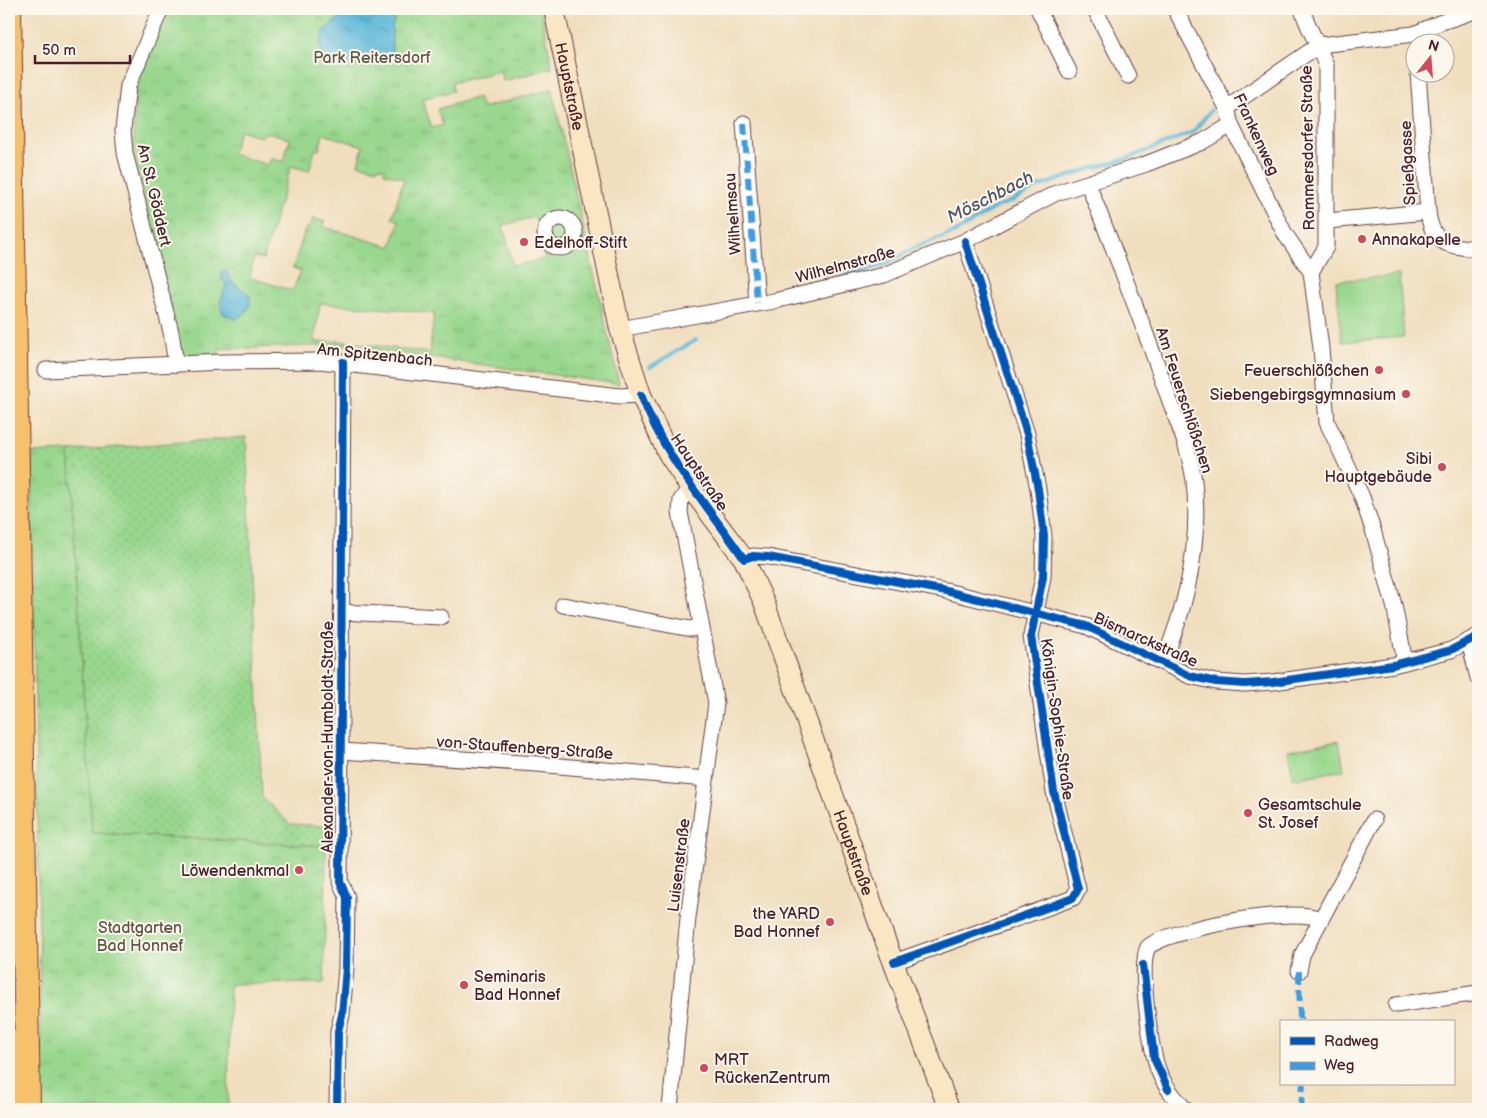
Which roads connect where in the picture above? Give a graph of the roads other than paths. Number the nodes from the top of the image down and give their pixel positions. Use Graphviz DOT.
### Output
graph roads {
  1 [pos="9,9"];
  2 [pos="161,9"];
  3 [pos="554,9"];
  4 [pos="1038,9"];
  5 [pos="1096,9"];
  6 [pos="1175,9"];
  7 [pos="1302,9"];
  8 [pos="1478,10"];
  9 [pos="1438,16"];
  10 [pos="1421,32"];
  11 [pos="1404,39"];
  12 [pos="1319,45"];
  13 [pos="1069,71"];
  14 [pos="1128,76"];
  15 [pos="1419,82"];
  16 [pos="1227,108"];
  17 [pos="744,122"];
  18 [pos="1231,125"];
  19 [pos="1088,184"];
  20 [pos="1428,212"];
  21 [pos="1327,221"];
  22 [pos="965,241"];
  23 [pos="1478,248"];
  24 [pos="1311,272"];
  25 [pos="757,303"];
  26 [pos="620,329"];
  27 [pos="343,362"];
  28 [pos="176,364"];
  29 [pos="46,370"];
  30 [pos="641,395"];
  31 [pos="690,487"];
  32 [pos="744,559"];
  33 [pos="563,605"];
  34 [pos="341,612"];
  35 [pos="1037,614"];
  36 [pos="440,616"];
  37 [pos="701,626"];
  38 [pos="1474,639"];
  39 [pos="1163,662"];
  40 [pos="1405,662"];
  41 [pos="1478,678"];
  42 [pos="341,751"];
  43 [pos="706,779"];
  44 [pos="1374,820"];
  45 [pos="1320,919"];
  46 [pos="894,962"];
  47 [pos="1299,971"];
  48 [pos="1478,993"];
  49 [pos="1396,1005"];
  50 [pos="9,1041"];
  51 [pos="10,1109"];
  52 [pos="28,1109"];
  53 [pos="337,1109"];
  54 [pos="670,1109"];
  55 [pos="949,1109"];
  56 [pos="1185,1109"];
  1 -- 52 [label="highway"];
  2 -- 28 [label="street, An St. Göddert"];
  3 -- 26 [label="main road, Hauptstraße"];
  4 -- 13 [label="street"];
  5 -- 14 [label="street"];
  6 -- 16 [label="street, Frankenweg"];
  7 -- 12 [label="street, Rommersdorfer Straße"];
  8 -- 9 [label="street"];
  9 -- 10 [label="street"];
  11 -- 12 [label="street"];
  12 -- 16 [label="street"];
  12 -- 21 [label="street, Rommersdorfer Straße"];
  15 -- 20 [label="street, Spießgasse"];
  16 -- 18 [label="street, Frankenweg"];
  17 -- 25 [label="street, Wilhelmsau"];
  18 -- 19 [label="street, Wilhelmstraße"];
  18 -- 24 [label="street, Frankenweg"];
  19 -- 22 [label="street, Wilhelmstraße"];
  19 -- 39 [label="street, Am Feuerschlößchen"];
  20 -- 21 [label="street, Spießgasse"];
  20 -- 23 [label="street"];
  21 -- 24 [label="street, Rommersdorfer Straße"];
  22 -- 25 [label="street, Wilhelmstraße"];
  22 -- 35 [label="street, Königin-Sophie-Straße"];
  24 -- 40 [label="street"];
  25 -- 26 [label="street, Wilhelmstraße"];
  26 -- 30 [label="main road, Hauptstraße"];
  27 -- 28 [label="street, Am Spitzenbach"];
  27 -- 30 [label="street, Am Spitzenbach"];
  27 -- 34 [label="street, Alexander-von-Humboldt-Straße"];
  28 -- 29 [label="street, Am Spitzenbach"];
  30 -- 31 [label="main road, Hauptstraße"];
  31 -- 32 [label="main road, Hauptstraße"];
  31 -- 37 [label="street, Luisenstraße"];
  32 -- 35 [label="street, Bismarckstraße"];
  32 -- 46 [label="main road, Hauptstraße"];
  33 -- 37 [label="street"];
  34 -- 36 [label="street, Alexander-von-Humboldt-Straße"];
  34 -- 42 [label="street, Alexander-von-Humboldt-Straße"];
  35 -- 39 [label="street, Bismarckstraße"];
  35 -- 46 [label="street, Königin-Sophie-Straße"];
  37 -- 43 [label="street, Luisenstraße"];
  38 -- 40 [label="street, Bismarckstraße"];
  38 -- 41 [label="street"];
  39 -- 40 [label="street, Bismarckstraße"];
  42 -- 43 [label="street, von-Stauffenberg-Straße"];
  42 -- 53 [label="street, Alexander-von-Humboldt-Straße"];
  43 -- 54 [label="street, Luisenstraße"];
  44 -- 45 [label="street"];
  45 -- 47 [label="street"];
  45 -- 56 [label="street"];
  46 -- 55 [label="main road, Hauptstraße"];
  48 -- 49 [label="street"];
  50 -- 51 [label="highway"];
}
